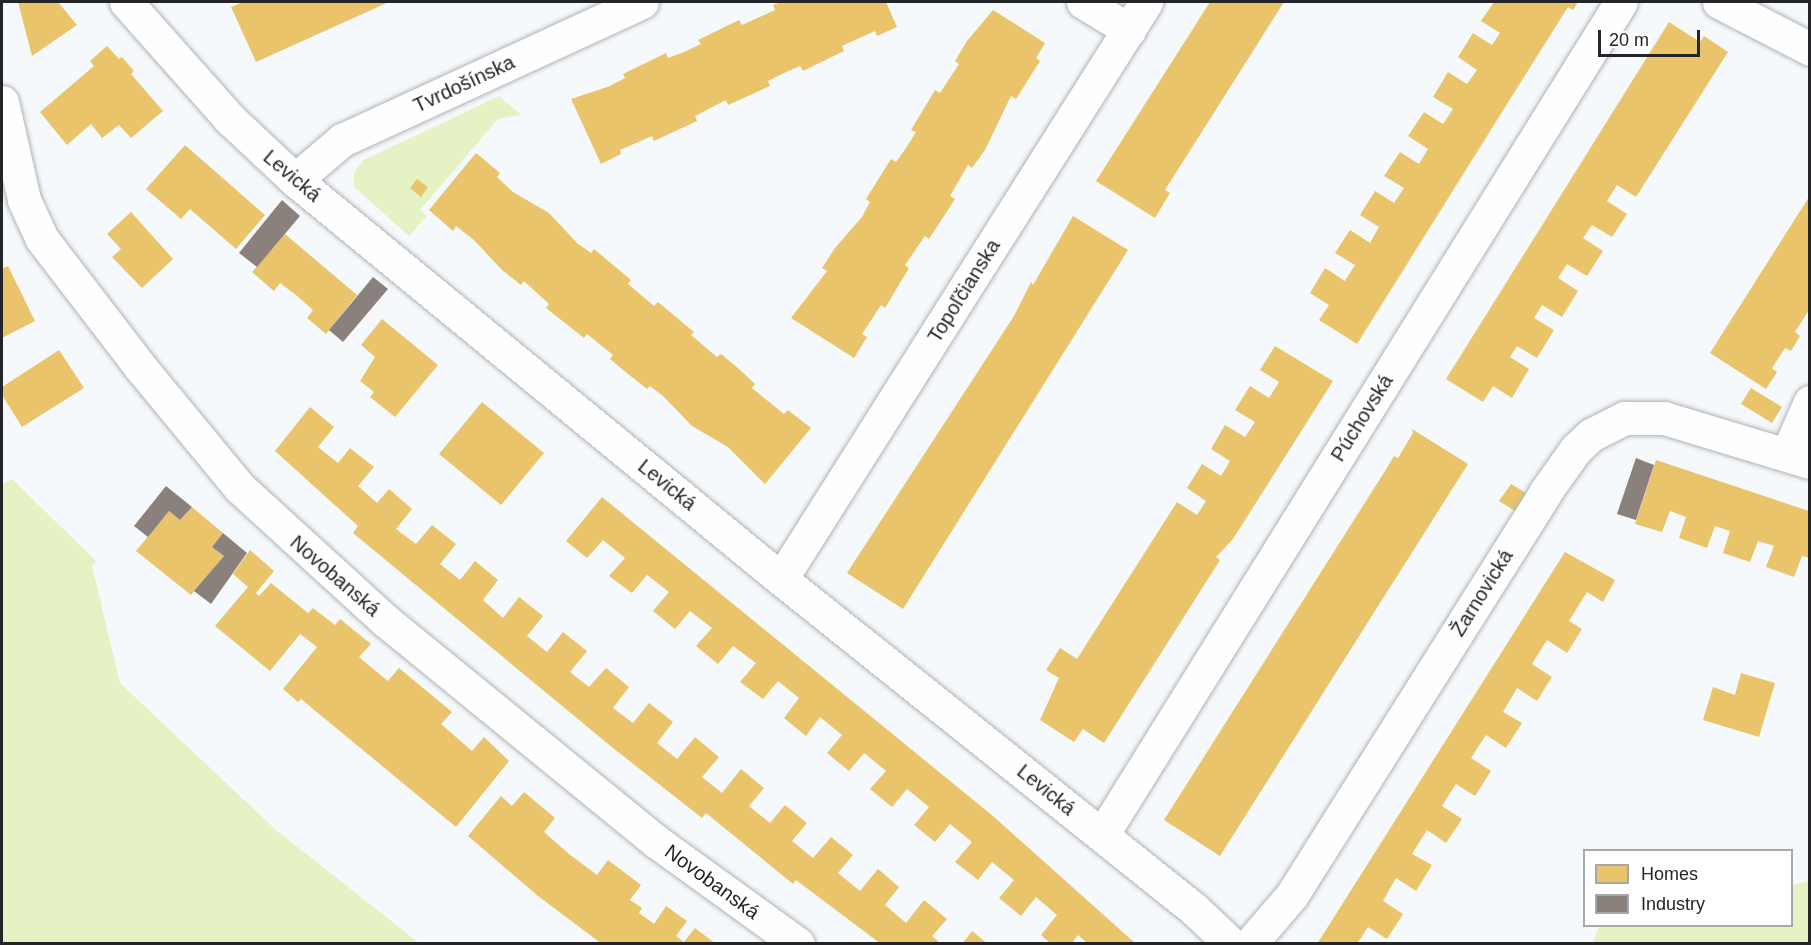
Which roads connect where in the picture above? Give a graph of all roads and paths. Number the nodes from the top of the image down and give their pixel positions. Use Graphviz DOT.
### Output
graph roads {
  1 [pos="642,2"];
  2 [pos="1083,2"];
  3 [pos="1146,2"];
  4 [pos="1621,2"];
  5 [pos="1719,2"];
  6 [pos="138,6"];
  7 [pos="1129,30"];
  8 [pos="1809,49"];
  9 [pos="2,102"];
  10 [pos="295,180"];
  11 [pos="1809,402"];
  12 [pos="1798,458"];
  13 [pos="781,579"];
  14 [pos="1102,835"];
  15 [pos="798,944"];
  16 [pos="1231,944"];
  17 [pos="1250,944"];
  1 -- 10 [label="street, Tvrdošínska"];
  2 -- 7 [label="street"];
  3 -- 7 [label="street, Topoľčianska"];
  4 -- 14 [label="street, Púchovská"];
  5 -- 8 [label="street"];
  6 -- 10 [label="street, Levická"];
  7 -- 13 [label="street, Topoľčianska"];
  9 -- 15 [label="street, Novobanská"];
  10 -- 13 [label="street, Levická"];
  11 -- 12 [label="street"];
  12 -- 17 [label="street, Žarnovická"];
  13 -- 14 [label="street, Levická"];
  14 -- 16 [label="street, Levická"];
}
